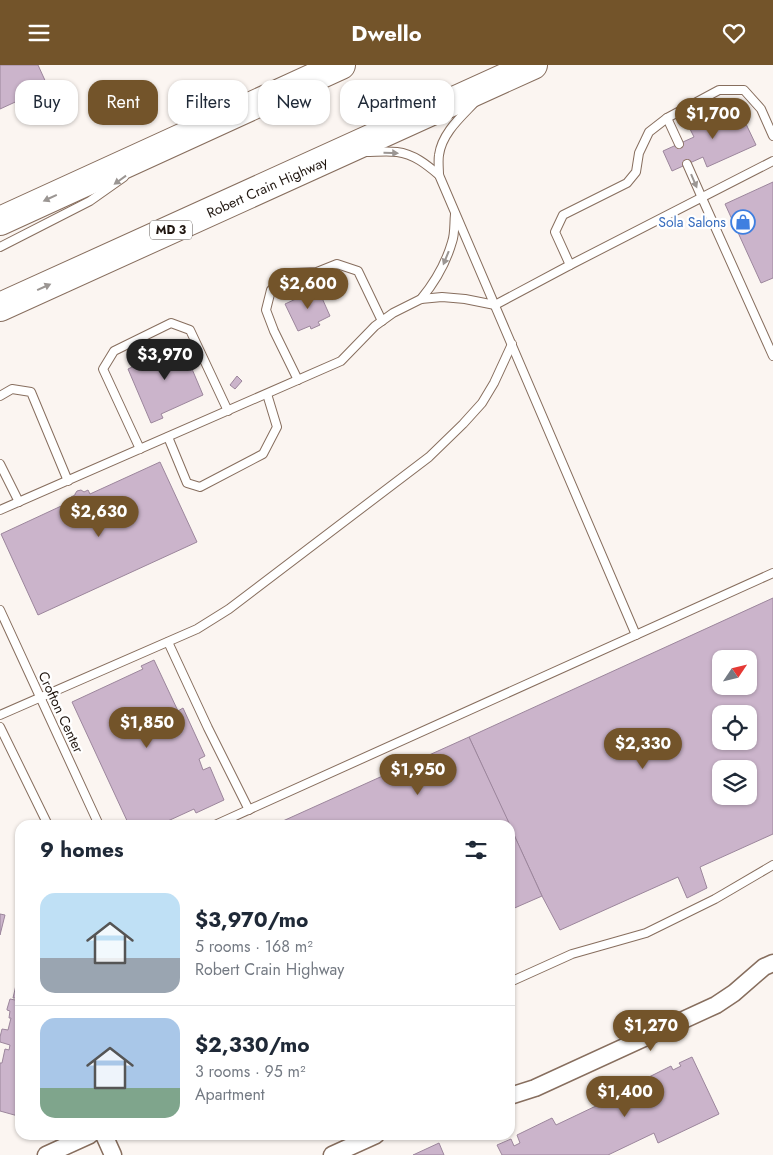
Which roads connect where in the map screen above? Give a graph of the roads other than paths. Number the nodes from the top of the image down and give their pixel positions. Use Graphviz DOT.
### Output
graph roads {
  1 [pos="341,65"];
  2 [pos="533,65"];
  3 [pos="492,84"];
  4 [pos="667,118"];
  5 [pos="773,136"];
  6 [pos="174,141"];
  7 [pos="679,144"];
  8 [pos="342,152"];
  9 [pos="773,161"];
  10 [pos="687,164"];
  11 [pos="136,169"];
  12 [pos="128,174"];
  13 [pos="439,175"];
  14 [pos="702,198"];
  15 [pos="455,211"];
  16 [pos="0,221"];
  17 [pos="0,247"];
  18 [pos="570,265"];
  19 [pos="421,299"];
  20 [pos="495,305"];
  21 [pos="0,307"];
  22 [pos="382,321"];
  23 [pos="512,344"];
  24 [pos="773,356"];
  25 [pos="298,380"];
  26 [pos="267,394"];
  27 [pos="0,396"];
  28 [pos="228,411"];
  29 [pos="168,437"];
  30 [pos="140,449"];
  31 [pos="0,464"];
  32 [pos="68,481"];
  33 [pos="19,502"];
  34 [pos="0,510"];
  35 [pos="773,573"];
  36 [pos="0,610"];
  37 [pos="636,635"];
  38 [pos="168,642"];
  39 [pos="40,698"];
  40 [pos="0,715"];
  41 [pos="0,727"];
  42 [pos="249,810"];
  43 [pos="46,820"];
  44 [pos="97,820"];
  45 [pos="226,820"];
  46 [pos="773,865"];
  47 [pos="773,963"];
  48 [pos="515,980"];
  49 [pos="515,1094"];
  50 [pos="79,1140"];
  51 [pos="106,1140"];
  52 [pos="365,1140"];
  53 [pos="46,1155"];
  54 [pos="113,1155"];
  55 [pos="332,1155"];
  1 -- 6 [label="highway"];
  2 -- 3 [label="highway, Robert Crain Highway / MD 3"];
  3 -- 8 [label="highway, Robert Crain Highway / MD 3"];
  3 -- 13 [label="lane"];
  4 -- 5 [label="lane"];
  4 -- 7 [label="lane"];
  4 -- 18 [label="lane"];
  6 -- 11 [label="lane"];
  6 -- 16 [label="highway, one-way"];
  8 -- 13 [label="lane, one-way"];
  21 -- 8 [label="highway, Robert Crain Highway / MD 3, one-way"];
  9 -- 14 [label="lane"];
  10 -- 14 [label="lane, one-way"];
  12 -- 17 [label="lane, one-way"];
  13 -- 15 [label="lane"];
  14 -- 18 [label="lane"];
  14 -- 24 [label="lane"];
  15 -- 19 [label="lane, one-way"];
  15 -- 20 [label="lane"];
  18 -- 20 [label="lane"];
  19 -- 20 [label="lane"];
  19 -- 22 [label="lane"];
  20 -- 23 [label="lane"];
  22 -- 25 [label="lane"];
  22 -- 25 [label="lane"];
  23 -- 37 [label="lane"];
  23 -- 38 [label="lane"];
  25 -- 26 [label="lane"];
  26 -- 28 [label="lane"];
  26 -- 29 [label="lane"];
  27 -- 32 [label="lane"];
  28 -- 29 [label="lane"];
  28 -- 30 [label="lane"];
  29 -- 30 [label="lane"];
  30 -- 32 [label="lane"];
  31 -- 33 [label="lane"];
  32 -- 33 [label="lane"];
  33 -- 34 [label="lane"];
  35 -- 37 [label="lane"];
  36 -- 39 [label="lane, Crofton Center"];
  37 -- 42 [label="lane"];
  38 -- 39 [label="lane"];
  38 -- 42 [label="lane"];
  39 -- 40 [label="lane"];
  39 -- 44 [label="lane, Crofton Center"];
  41 -- 43 [label="lane"];
  42 -- 45 [label="lane"];
  46 -- 48 [label="lane"];
  47 -- 49 [label="street"];
  50 -- 53 [label="street"];
  51 -- 54 [label="street"];
  52 -- 55 [label="street"];
}
